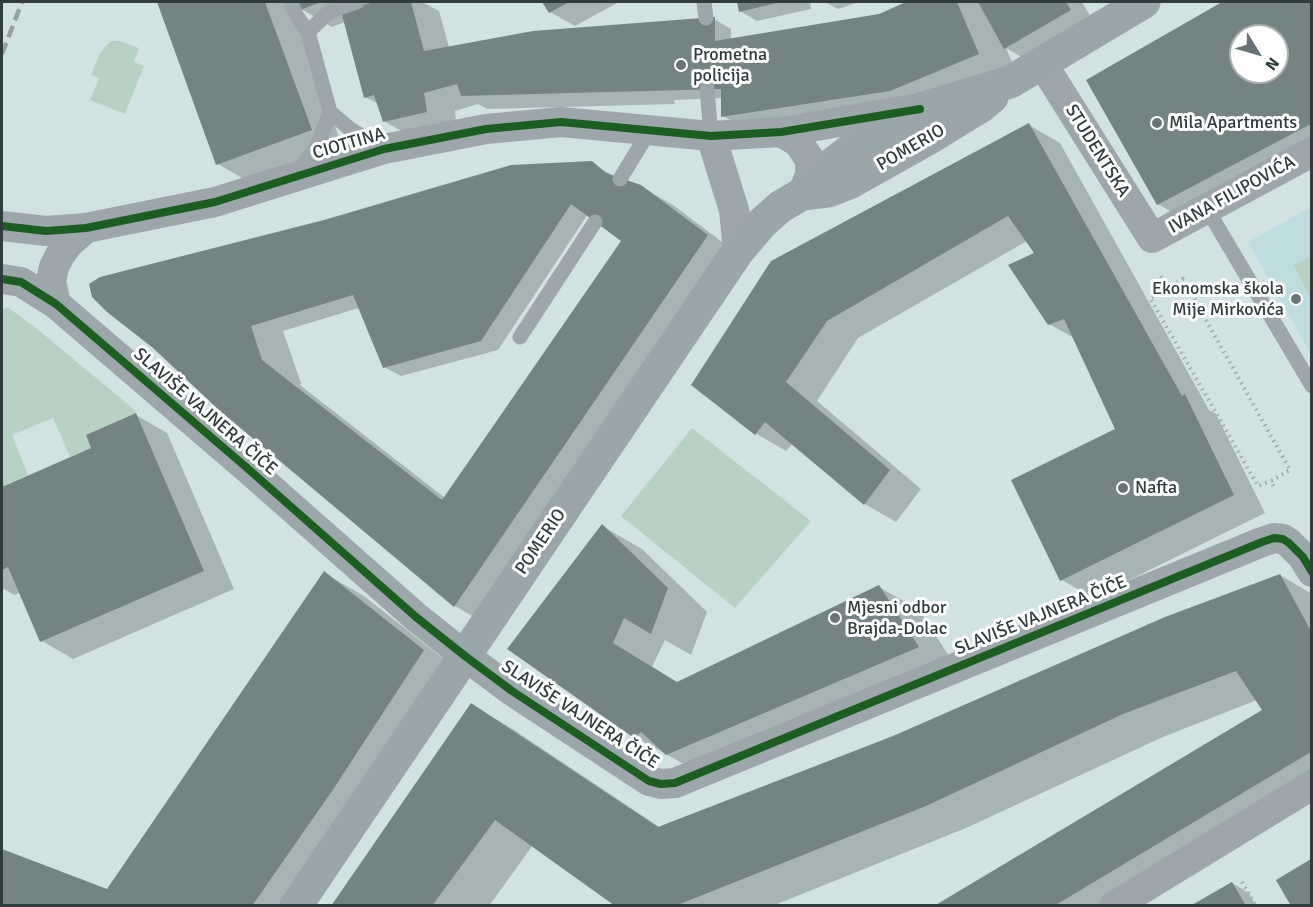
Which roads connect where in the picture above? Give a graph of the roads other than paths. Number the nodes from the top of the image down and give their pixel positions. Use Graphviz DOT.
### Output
graph roads {
  1 [pos="291,2"];
  2 [pos="357,2"];
  3 [pos="704,2"];
  4 [pos="1144,2"];
  5 [pos="706,18"];
  6 [pos="308,32"];
  7 [pos="1042,63"];
  8 [pos="1010,82"];
  9 [pos="707,88"];
  10 [pos="920,109"];
  11 [pos="330,112"];
  12 [pos="650,130"];
  13 [pos="781,132"];
  14 [pos="711,136"];
  15 [pos="384,148"];
  16 [pos="1311,152"];
  17 [pos="294,176"];
  18 [pos="620,179"];
  19 [pos="802,194"];
  20 [pos="1207,209"];
  21 [pos="595,222"];
  22 [pos="2,226"];
  23 [pos="86,228"];
  24 [pos="1152,238"];
  25 [pos="738,251"];
  26 [pos="2,279"];
  27 [pos="56,304"];
  28 [pos="520,337"];
  29 [pos="1311,386"];
  30 [pos="1311,573"];
  31 [pos="465,656"];
  32 [pos="1311,785"];
  33 [pos="296,906"];
  34 [pos="1114,906"];
  1 -- 6 [label="lane"];
  2 -- 6 [label="lane"];
  3 -- 5 [label="lane"];
  4 -- 7 [label="main road"];
  6 -- 11 [label="lane"];
  7 -- 8 [label="main road"];
  7 -- 24 [label="street, STUDENTSKA"];
  8 -- 10 [label="main road, POMERIO"];
  8 -- 19 [label="main road, POMERIO"];
  9 -- 14 [label="lane"];
  10 -- 13 [label="street, CIOTTINA"];
  10 -- 19 [label="main road, POMERIO"];
  11 -- 15 [label="lane"];
  11 -- 17 [label="lane"];
  12 -- 14 [label="street, CIOTTINA"];
  12 -- 15 [label="street, CIOTTINA"];
  12 -- 18 [label="lane"];
  13 -- 14 [label="street, CIOTTINA"];
  13 -- 19 [label="street"];
  14 -- 25 [label="street"];
  15 -- 17 [label="street, CIOTTINA"];
  16 -- 20 [label="street, IVANA FILIPOVIĆA"];
  17 -- 23 [label="street, CIOTTINA"];
  19 -- 25 [label="main road, POMERIO"];
  20 -- 24 [label="street, IVANA FILIPOVIĆA"];
  20 -- 29 [label="lane"];
  21 -- 28 [label="lane"];
  22 -- 23 [label="street, CIOTTINA"];
  23 -- 27 [label="street"];
  25 -- 31 [label="main road, POMERIO"];
  26 -- 27 [label="street, SLAVIŠE VAJNERA ČIČE"];
  27 -- 31 [label="street, SLAVIŠE VAJNERA ČIČE"];
  30 -- 31 [label="street, SLAVIŠE VAJNERA ČIČE"];
  31 -- 33 [label="main road, POMERIO"];
  32 -- 34 [label="street"];
}
